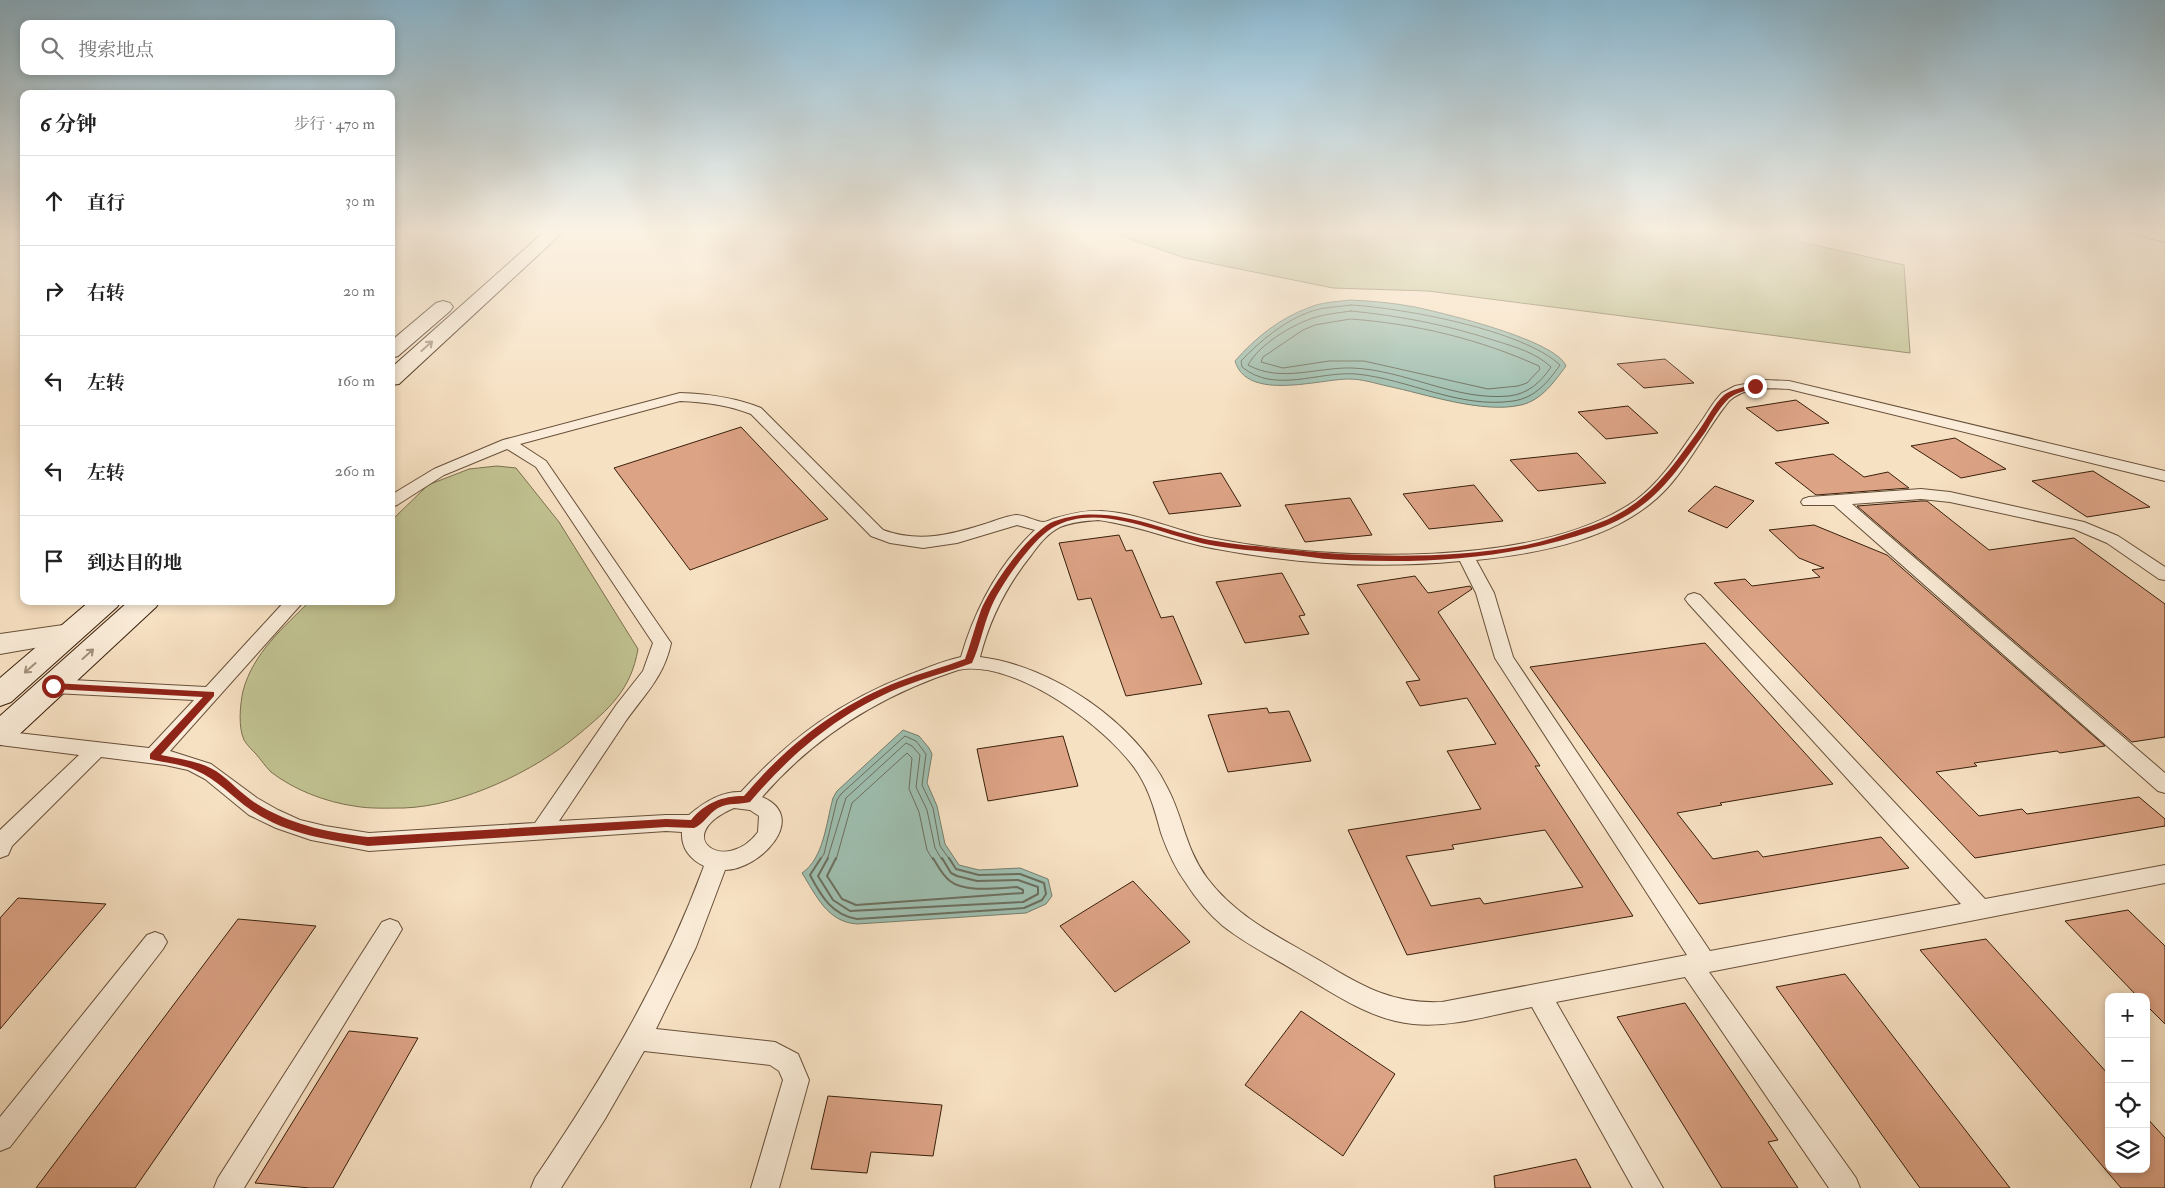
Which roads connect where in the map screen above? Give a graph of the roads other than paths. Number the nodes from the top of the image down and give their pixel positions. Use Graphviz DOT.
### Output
graph roads {
  1 [pos="493,287"];
  2 [pos="456,295"];
  3 [pos="395,348"];
  4 [pos="395,375"];
  5 [pos="508,443"];
  6 [pos="2165,476"];
  7 [pos="395,500"];
  8 [pos="1838,500"];
  9 [pos="1809,502"];
  10 [pos="1047,528"];
  11 [pos="1466,556"];
  12 [pos="2165,575"];
  13 [pos="1694,599"];
  14 [pos="102,605"];
  15 [pos="142,605"];
  16 [pos="291,605"];
  17 [pos="70,633"];
  18 [pos="0,644"];
  19 [pos="969,661"];
  20 [pos="53,686"];
  21 [pos="210,694"];
  22 [pos="0,695"];
  23 [pos="0,734"];
  24 [pos="0,738"];
  25 [pos="96,750"];
  26 [pos="154,756"];
  27 [pos="2165,784"];
  28 [pos="747,800"];
  29 [pos="694,824"];
  30 [pos="541,830"];
  31 [pos="0,849"];
  32 [pos="717,861"];
  33 [pos="2165,874"];
  34 [pos="1980,909"];
  35 [pos="390,929"];
  36 [pos="155,942"];
  37 [pos="1697,964"];
  38 [pos="1539,995"];
  39 [pos="637,1039"];
  40 [pos="0,1138"];
  41 [pos="228,1188"];
  42 [pos="545,1188"];
  43 [pos="765,1188"];
  44 [pos="1649,1188"];
  45 [pos="1846,1188"];
  4 -- 1 [label="main road, one-way"];
  2 -- 3 [label="main road"];
  5 -- 7 [label="lane"];
  5 -- 10 [label="lane"];
  5 -- 30 [label="lane"];
  6 -- 11 [label="lane"];
  8 -- 9 [label="lane"];
  8 -- 12 [label="lane"];
  8 -- 27 [label="lane"];
  10 -- 11 [label="lane"];
  10 -- 19 [label="lane"];
  11 -- 37 [label="lane"];
  13 -- 34 [label="lane"];
  14 -- 17 [label="main road"];
  20 -- 15 [label="main road, one-way"];
  16 -- 21 [label="lane"];
  17 -- 18 [label="main road"];
  17 -- 22 [label="main road, one-way"];
  19 -- 28 [label="lane"];
  19 -- 38 [label="lane"];
  20 -- 21 [label="lane"];
  20 -- 23 [label="main road"];
  21 -- 26 [label="lane"];
  24 -- 25 [label="lane"];
  25 -- 26 [label="lane"];
  25 -- 31 [label="lane"];
  26 -- 30 [label="lane"];
  28 -- 29 [label="lane"];
  28 -- 32 [label="lane"];
  29 -- 30 [label="lane"];
  29 -- 32 [label="lane"];
  32 -- 39 [label="lane"];
  33 -- 34 [label="lane"];
  34 -- 37 [label="lane"];
  35 -- 41 [label="lane"];
  36 -- 40 [label="lane"];
  37 -- 38 [label="lane"];
  37 -- 45 [label="lane"];
  38 -- 44 [label="lane"];
  39 -- 42 [label="lane"];
  39 -- 43 [label="lane"];
}
